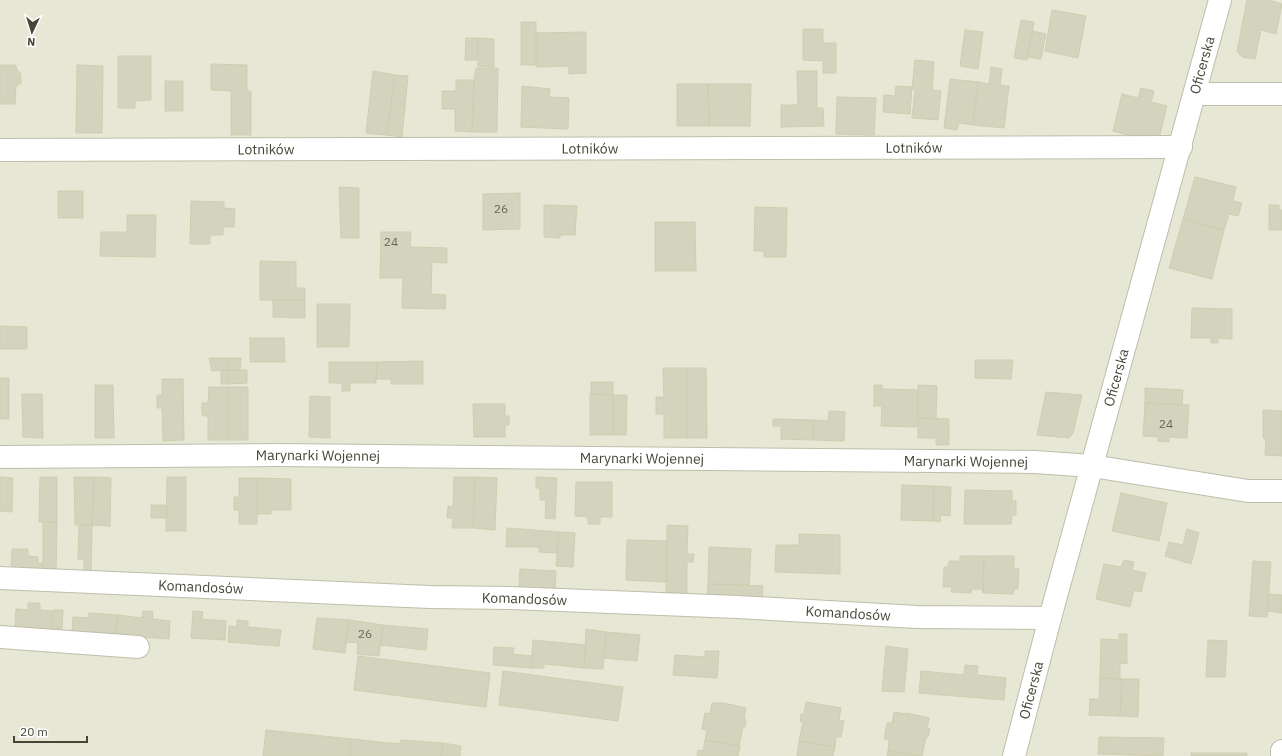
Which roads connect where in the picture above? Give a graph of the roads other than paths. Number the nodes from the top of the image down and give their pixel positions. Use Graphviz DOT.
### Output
graph roads {
  1 [pos="1220,0"];
  2 [pos="1195,94"];
  3 [pos="1282,94"];
  4 [pos="1181,147"];
  5 [pos="0,150"];
  6 [pos="0,457"];
  7 [pos="1092,466"];
  8 [pos="1282,491"];
  9 [pos="0,578"];
  10 [pos="1050,618"];
  11 [pos="0,637"];
  12 [pos="138,647"];
  13 [pos="1282,751"];
  14 [pos="1014,756"];
  15 [pos="1282,756"];
  1 -- 2 [label="street, Oficerska"];
  2 -- 3 [label="street"];
  2 -- 4 [label="street, Oficerska"];
  4 -- 5 [label="street, Lotników"];
  4 -- 7 [label="street, Oficerska"];
  6 -- 7 [label="street, Marynarki Wojennej"];
  7 -- 8 [label="street, Marynarki Wojennej"];
  7 -- 10 [label="street, Oficerska"];
  9 -- 10 [label="street, Komandosów"];
  10 -- 14 [label="street, Oficerska"];
  11 -- 12 [label="street"];
  13 -- 15 [label="street"];
}
